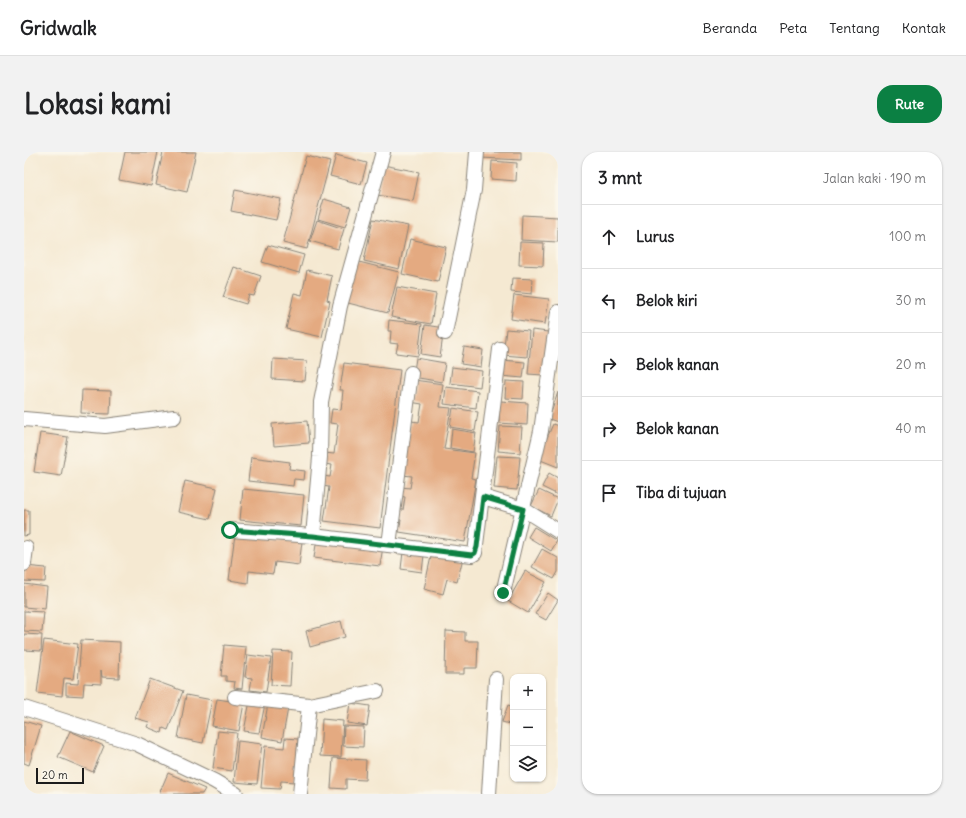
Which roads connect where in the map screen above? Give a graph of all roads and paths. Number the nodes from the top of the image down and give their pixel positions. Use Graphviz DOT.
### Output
graph roads {
  1 [pos="383,152"];
  2 [pos="477,152"];
  3 [pos="558,312"];
  4 [pos="445,334"];
  5 [pos="500,349"];
  6 [pos="411,373"];
  7 [pos="174,417"];
  8 [pos="24,419"];
  9 [pos="483,497"];
  10 [pos="523,509"];
  11 [pos="230,530"];
  12 [pos="558,531"];
  13 [pos="313,536"];
  14 [pos="389,545"];
  15 [pos="26,548"];
  16 [pos="24,564"];
  17 [pos="503,593"];
  18 [pos="496,679"];
  19 [pos="377,692"];
  20 [pos="235,697"];
  21 [pos="309,705"];
  22 [pos="24,708"];
  23 [pos="211,788"];
  24 [pos="236,794"];
  25 [pos="300,794"];
  26 [pos="489,794"];
  1 -- 13 [label="street"];
  2 -- 4 [label="street"];
  3 -- 10 [label="street"];
  5 -- 9 [label="street"];
  6 -- 14 [label="street"];
  7 -- 8 [label="street"];
  9 -- 10 [label="street"];
  9 -- 14 [label="street"];
  10 -- 12 [label="street"];
  10 -- 17 [label="street"];
  11 -- 13 [label="street"];
  13 -- 14 [label="street"];
  15 -- 16 [label="street"];
  18 -- 26 [label="street"];
  19 -- 21 [label="street"];
  20 -- 21 [label="street"];
  21 -- 25 [label="street"];
  22 -- 23 [label="street"];
  23 -- 24 [label="street"];
}
